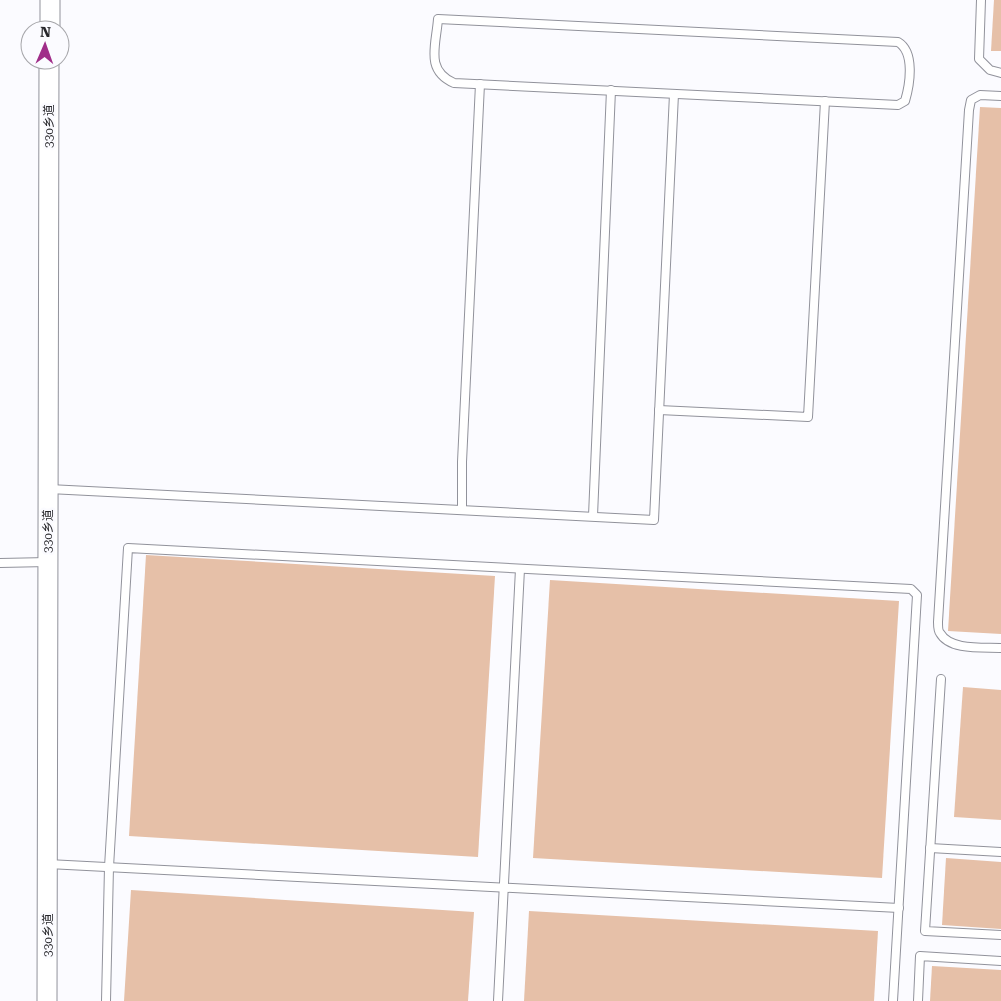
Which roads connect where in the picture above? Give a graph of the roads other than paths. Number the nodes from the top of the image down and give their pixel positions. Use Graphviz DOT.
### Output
graph roads {
  1 [pos="50,0"];
  2 [pos="981,0"];
  3 [pos="50,20"];
  4 [pos="50,70"];
  5 [pos="1001,74"];
  6 [pos="480,84"];
  7 [pos="611,90"];
  8 [pos="674,94"];
  9 [pos="1001,96"];
  10 [pos="824,101"];
  11 [pos="659,410"];
  12 [pos="48,489"];
  13 [pos="462,510"];
  14 [pos="593,516"];
  15 [pos="48,562"];
  16 [pos="0,563"];
  17 [pos="520,569"];
  18 [pos="1001,648"];
  19 [pos="941,679"];
  20 [pos="930,848"];
  21 [pos="1001,852"];
  22 [pos="48,864"];
  23 [pos="109,867"];
  24 [pos="504,887"];
  25 [pos="899,908"];
  26 [pos="1001,935"];
  27 [pos="1001,961"];
  28 [pos="48,1001"];
  29 [pos="106,1001"];
  30 [pos="498,1001"];
  31 [pos="894,1001"];
  32 [pos="918,1001"];
  1 -- 3 [label="street"];
  2 -- 5 [label="lane"];
  4 -- 12 [label="street, 330乡道"];
  6 -- 7 [label="lane"];
  6 -- 10 [label="lane"];
  6 -- 13 [label="lane"];
  7 -- 8 [label="lane"];
  7 -- 14 [label="lane"];
  8 -- 10 [label="lane"];
  8 -- 11 [label="lane"];
  9 -- 18 [label="lane"];
  10 -- 11 [label="lane"];
  11 -- 14 [label="lane"];
  12 -- 13 [label="lane"];
  12 -- 15 [label="street, 330乡道"];
  13 -- 14 [label="lane"];
  15 -- 16 [label="lane"];
  15 -- 22 [label="street, 330乡道"];
  17 -- 23 [label="lane"];
  17 -- 24 [label="lane"];
  17 -- 25 [label="lane"];
  19 -- 20 [label="lane"];
  20 -- 21 [label="lane"];
  20 -- 26 [label="lane"];
  22 -- 23 [label="lane"];
  22 -- 28 [label="street, 330乡道"];
  23 -- 24 [label="lane"];
  23 -- 29 [label="lane"];
  24 -- 25 [label="lane"];
  24 -- 30 [label="lane"];
  25 -- 31 [label="lane"];
  27 -- 32 [label="lane"];
}
